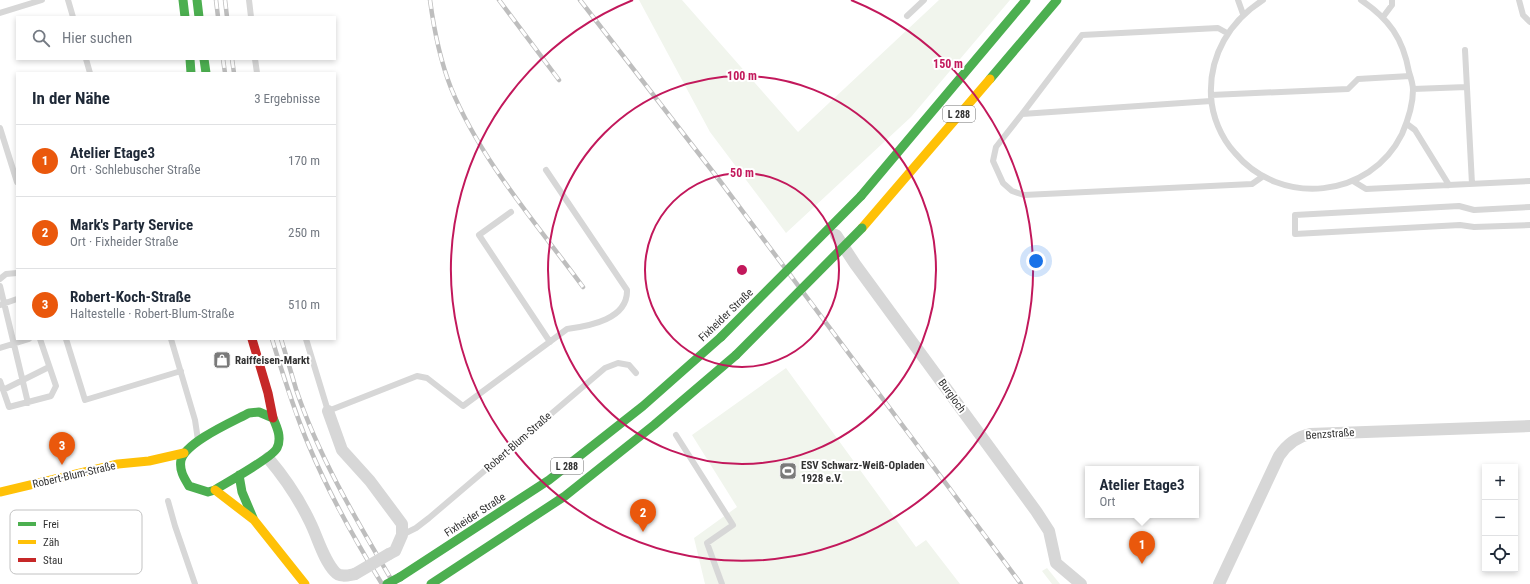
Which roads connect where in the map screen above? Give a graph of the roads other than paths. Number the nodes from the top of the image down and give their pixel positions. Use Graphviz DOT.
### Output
graph roads {
  1 [pos="42,0"];
  2 [pos="68,0"];
  3 [pos="183,0"];
  4 [pos="197,0"];
  5 [pos="249,0"];
  6 [pos="924,0"];
  7 [pos="1026,0"];
  8 [pos="1056,0"];
  9 [pos="1238,0"];
  10 [pos="1263,0"];
  11 [pos="1361,0"];
  12 [pos="1392,0"];
  13 [pos="1518,0"];
  14 [pos="0,13"];
  15 [pos="1243,14"];
  16 [pos="73,16"];
  17 [pos="185,16"];
  18 [pos="199,16"];
  19 [pos="251,16"];
  20 [pos="907,16"];
  21 [pos="1383,17"];
  22 [pos="1530,22"];
  23 [pos="1227,33"];
  24 [pos="1464,50"];
  25 [pos="86,60"];
  26 [pos="190,60"];
  27 [pos="204,60"];
  28 [pos="256,60"];
  29 [pos="90,72"];
  30 [pos="191,72"];
  31 [pos="206,72"];
  32 [pos="257,72"];
  33 [pos="1410,76"];
  34 [pos="1466,87"];
  35 [pos="1413,89"];
  36 [pos="1211,98"];
  37 [pos="1022,114"];
  38 [pos="1407,124"];
  39 [pos="0,128"];
  40 [pos="546,170"];
  41 [pos="1262,177"];
  42 [pos="16,179"];
  43 [pos="1353,181"];
  44 [pos="1530,182"];
  45 [pos="1472,184"];
  46 [pos="1449,185"];
  47 [pos="1530,207"];
  48 [pos="511,212"];
  49 [pos="1530,225"];
  50 [pos="836,235"];
  51 [pos="16,273"];
  52 [pos="0,279"];
  53 [pos="0,286"];
  54 [pos="16,299"];
  55 [pos="2,304"];
  56 [pos="26,340"];
  57 [pos="40,340"];
  58 [pos="66,340"];
  59 [pos="171,340"];
  60 [pos="252,340"];
  61 [pos="306,340"];
  62 [pos="550,342"];
  63 [pos="14,344"];
  64 [pos="0,348"];
  65 [pos="49,367"];
  66 [pos="181,371"];
  67 [pos="636,373"];
  68 [pos="22,380"];
  69 [pos="0,381"];
  70 [pos="264,382"];
  71 [pos="3,390"];
  72 [pos="28,403"];
  73 [pos="328,411"];
  74 [pos="249,413"];
  75 [pos="273,418"];
  76 [pos="1530,426"];
  77 [pos="676,435"];
  78 [pos="199,442"];
  79 [pos="184,453"];
  80 [pos="268,458"];
  81 [pos="149,461"];
  82 [pos="181,472"];
  83 [pos="239,475"];
  84 [pos="2,489"];
  85 [pos="215,490"];
  86 [pos="168,501"];
  87 [pos="254,520"];
  88 [pos="402,535"];
  89 [pos="195,584"];
  90 [pos="305,584"];
  91 [pos="387,584"];
  92 [pos="431,584"];
  93 [pos="722,584"];
  94 [pos="1081,584"];
  95 [pos="1219,584"];
  1 -- 14 [label="lane"];
  2 -- 16 [label="lane"];
  3 -- 17 [label="main road"];
  4 -- 18 [label="main road"];
  5 -- 19 [label="lane"];
  6 -- 20 [label="lane"];
  7 -- 91 [label="main road, Fixheider Straße / L 288, bridge"];
  8 -- 92 [label="main road, L 288, bridge"];
  9 -- 15 [label="lane"];
  10 -- 15 [label="lane"];
  11 -- 21 [label="lane"];
  12 -- 21 [label="lane"];
  13 -- 22 [label="lane"];
  15 -- 23 [label="lane"];
  21 -- 33 [label="lane"];
  23 -- 36 [label="lane"];
  23 -- 37 [label="lane"];
  24 -- 34 [label="lane"];
  25 -- 29 [label="lane"];
  26 -- 30 [label="main road"];
  27 -- 31 [label="main road"];
  28 -- 32 [label="lane"];
  33 -- 35 [label="lane"];
  33 -- 36 [label="lane"];
  34 -- 35 [label="lane"];
  34 -- 45 [label="lane"];
  35 -- 38 [label="lane"];
  36 -- 37 [label="lane"];
  36 -- 41 [label="lane"];
  37 -- 41 [label="lane"];
  38 -- 43 [label="lane"];
  38 -- 46 [label="lane"];
  39 -- 42 [label="lane"];
  40 -- 62 [label="lane"];
  41 -- 43 [label="lane"];
  43 -- 46 [label="lane"];
  44 -- 45 [label="lane"];
  45 -- 46 [label="lane"];
  47 -- 49 [label="lane"];
  48 -- 62 [label="lane"];
  50 -- 94 [label="street, Burgloch"];
  51 -- 52 [label="lane"];
  53 -- 55 [label="lane"];
  54 -- 55 [label="lane"];
  55 -- 63 [label="lane"];
  56 -- 63 [label="lane"];
  57 -- 65 [label="lane"];
  58 -- 66 [label="lane"];
  59 -- 66 [label="lane"];
  60 -- 70 [label="main road"];
  61 -- 73 [label="lane"];
  62 -- 73 [label="lane"];
  63 -- 64 [label="lane"];
  63 -- 68 [label="lane"];
  65 -- 68 [label="lane"];
  65 -- 72 [label="lane"];
  66 -- 78 [label="lane"];
  67 -- 88 [label="lane, Robert-Blum-Straße"];
  68 -- 71 [label="lane"];
  68 -- 72 [label="lane"];
  69 -- 71 [label="lane"];
  70 -- 74 [label="main road"];
  70 -- 75 [label="main road"];
  71 -- 72 [label="lane"];
  73 -- 88 [label="street"];
  74 -- 75 [label="main road"];
  74 -- 78 [label="main road"];
  75 -- 80 [label="main road"];
  76 -- 95 [label="street, Benzstraße"];
  77 -- 93 [label="lane"];
  78 -- 79 [label="main road"];
  79 -- 81 [label="main road, Robert-Blum-Straße"];
  79 -- 82 [label="main road"];
  80 -- 83 [label="main road"];
  80 -- 88 [label="street, bridge"];
  81 -- 82 [label="main road, Robert-Blum-Straße"];
  81 -- 84 [label="main road, Robert-Blum-Straße"];
  82 -- 85 [label="main road"];
  83 -- 85 [label="main road"];
  83 -- 87 [label="main road"];
  85 -- 87 [label="main road"];
  86 -- 89 [label="lane"];
  87 -- 90 [label="main road"];
}
